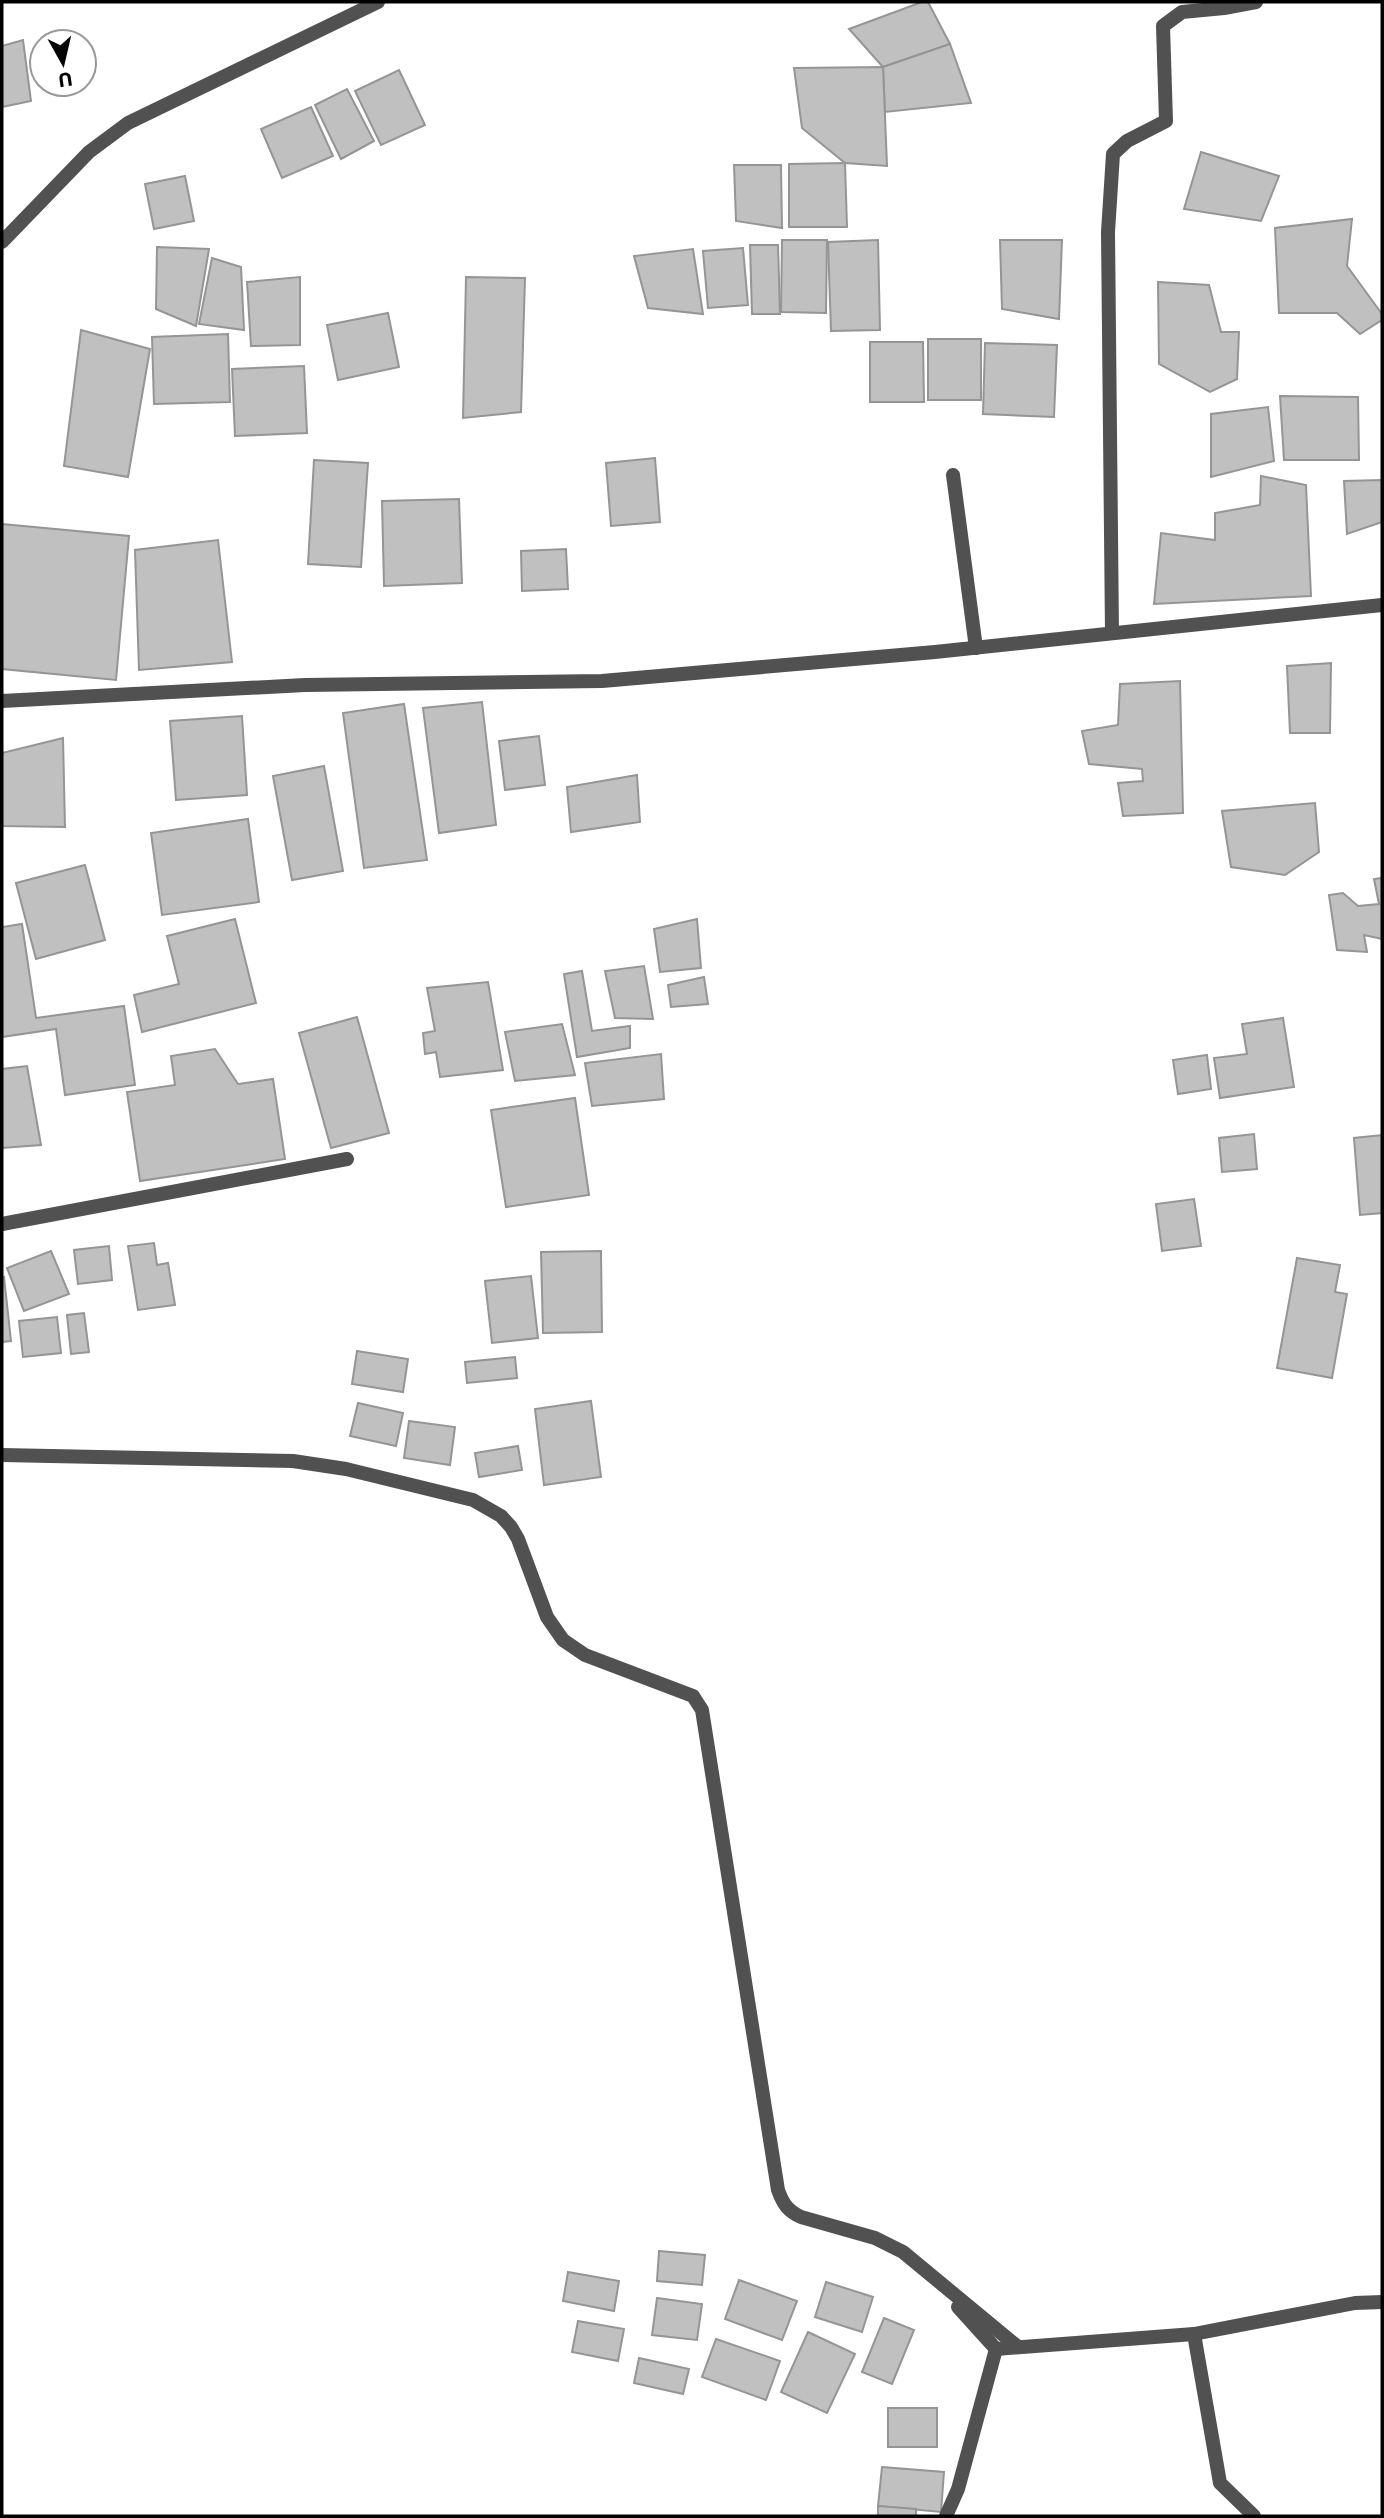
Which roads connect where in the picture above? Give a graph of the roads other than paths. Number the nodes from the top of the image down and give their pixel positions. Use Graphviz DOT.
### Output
graph roads {
  1 [pos="378,2"];
  2 [pos="1256,2"];
  3 [pos="2,242"];
  4 [pos="953,475"];
  5 [pos="1382,605"];
  6 [pos="1112,633"];
  7 [pos="976,648"];
  8 [pos="2,701"];
  9 [pos="346,1159"];
  10 [pos="2,1224"];
  11 [pos="2,1455"];
  12 [pos="923,2268"];
  13 [pos="1382,2302"];
  14 [pos="1194,2334"];
  15 [pos="1018,2347"];
  16 [pos="996,2349"];
  17 [pos="946,2516"];
  18 [pos="1254,2516"];
  1 -- 3 [label="street"];
  2 -- 6 [label="street"];
  4 -- 7 [label="street"];
  5 -- 6 [label="street"];
  6 -- 7 [label="street"];
  7 -- 8 [label="street"];
  9 -- 10 [label="street"];
  11 -- 12 [label="street"];
  12 -- 15 [label="street"];
  12 -- 16 [label="street"];
  13 -- 14 [label="street"];
  14 -- 15 [label="street"];
  14 -- 18 [label="street"];
  15 -- 16 [label="street"];
  16 -- 17 [label="street"];
}
